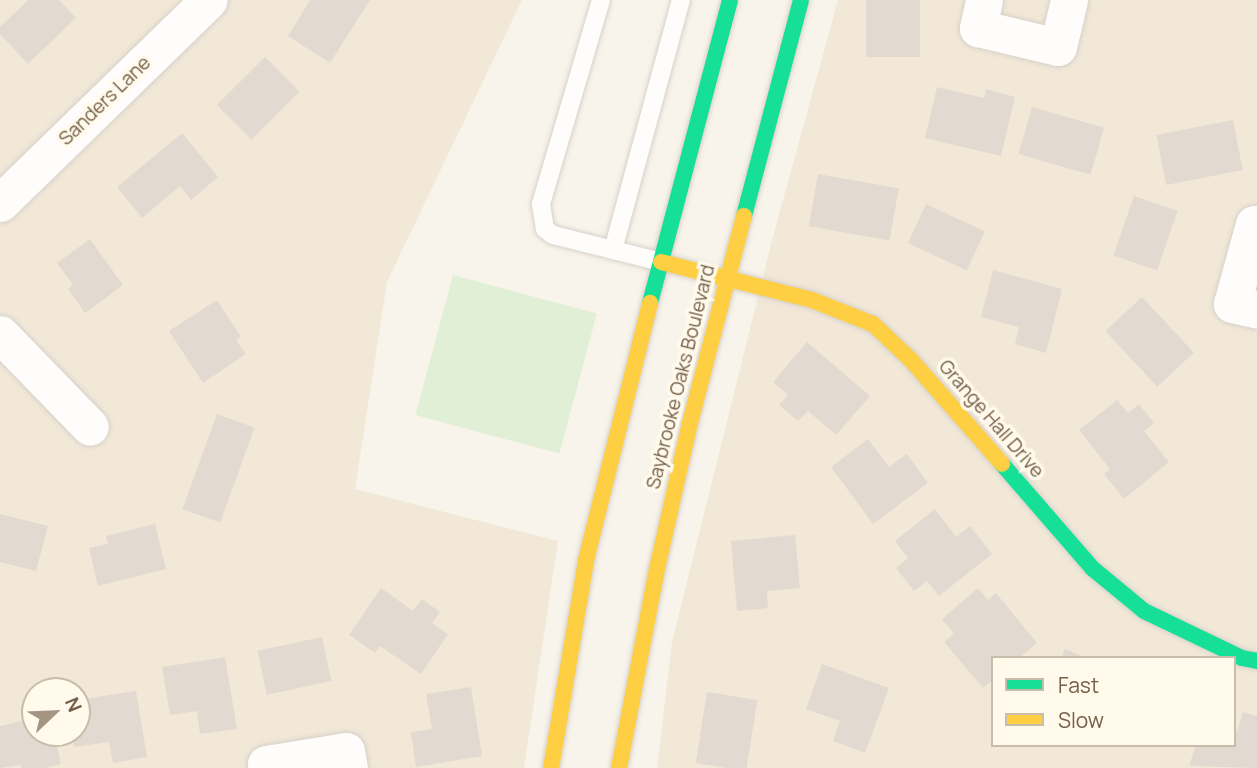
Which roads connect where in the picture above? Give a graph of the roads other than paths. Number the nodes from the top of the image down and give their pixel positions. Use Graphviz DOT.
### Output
graph roads {
  1 [pos="209,0"];
  2 [pos="601,0"];
  3 [pos="681,0"];
  4 [pos="730,0"];
  5 [pos="801,0"];
  6 [pos="984,0"];
  7 [pos="1069,0"];
  8 [pos="0,203"];
  9 [pos="1257,225"];
  10 [pos="613,250"];
  11 [pos="661,262"];
  12 [pos="727,279"];
  13 [pos="1257,310"];
  14 [pos="0,334"];
  15 [pos="90,427"];
  16 [pos="1257,661"];
  17 [pos="267,768"];
  18 [pos="349,768"];
  19 [pos="551,768"];
  20 [pos="620,768"];
  1 -- 8 [label="street, Sanders Lane"];
  2 -- 10 [label="lane"];
  3 -- 10 [label="lane"];
  4 -- 11 [label="street"];
  5 -- 12 [label="street, Saybrooke Oaks Boulevard"];
  6 -- 7 [label="street"];
  9 -- 13 [label="street"];
  10 -- 11 [label="lane"];
  11 -- 12 [label="street, Grange Hall Drive"];
  11 -- 19 [label="street"];
  12 -- 16 [label="street, Grange Hall Drive"];
  12 -- 20 [label="street, Saybrooke Oaks Boulevard"];
  14 -- 15 [label="street"];
  17 -- 18 [label="street"];
}
